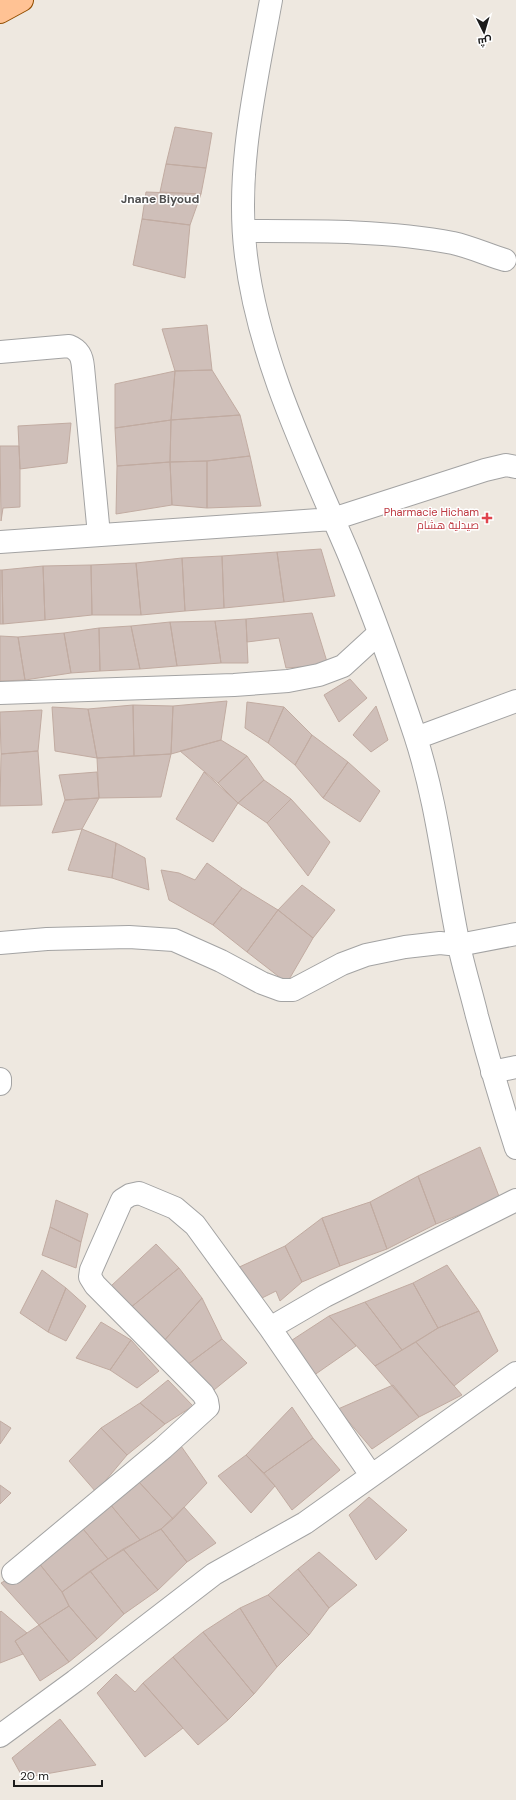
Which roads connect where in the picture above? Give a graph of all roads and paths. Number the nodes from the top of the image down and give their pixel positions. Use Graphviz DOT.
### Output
graph roads {
  1 [pos="22,0"];
  2 [pos="271,0"];
  3 [pos="0,12"];
  4 [pos="244,231"];
  5 [pos="505,260"];
  6 [pos="0,352"];
  7 [pos="516,467"];
  8 [pos="333,519"];
  9 [pos="99,535"];
  10 [pos="0,542"];
  11 [pos="379,633"];
  12 [pos="0,693"];
  13 [pos="516,701"];
  14 [pos="416,738"];
  15 [pos="516,934"];
  16 [pos="0,943"];
  17 [pos="459,945"];
  18 [pos="516,1067"];
  19 [pos="492,1072"];
  20 [pos="0,1079"];
  21 [pos="0,1084"];
  22 [pos="512,1126"];
  23 [pos="516,1148"];
  24 [pos="516,1200"];
  25 [pos="270,1328"];
  26 [pos="516,1373"];
  27 [pos="371,1475"];
  28 [pos="13,1572"];
  29 [pos="0,1736"];
  1 -- 3 [label="main road"];
  2 -- 4 [label="street"];
  4 -- 5 [label="street"];
  4 -- 8 [label="street"];
  6 -- 9 [label="street"];
  7 -- 8 [label="street"];
  8 -- 9 [label="street"];
  8 -- 11 [label="street"];
  9 -- 10 [label="street"];
  11 -- 12 [label="street"];
  11 -- 14 [label="street"];
  13 -- 14 [label="street"];
  14 -- 17 [label="street"];
  15 -- 17 [label="street"];
  16 -- 17 [label="street"];
  17 -- 19 [label="street"];
  18 -- 19 [label="street"];
  19 -- 22 [label="street"];
  20 -- 21 [label="street"];
  22 -- 23 [label="street"];
  24 -- 25 [label="street"];
  25 -- 27 [label="street"];
  25 -- 28 [label="street"];
  26 -- 27 [label="street"];
  27 -- 29 [label="street"];
}
